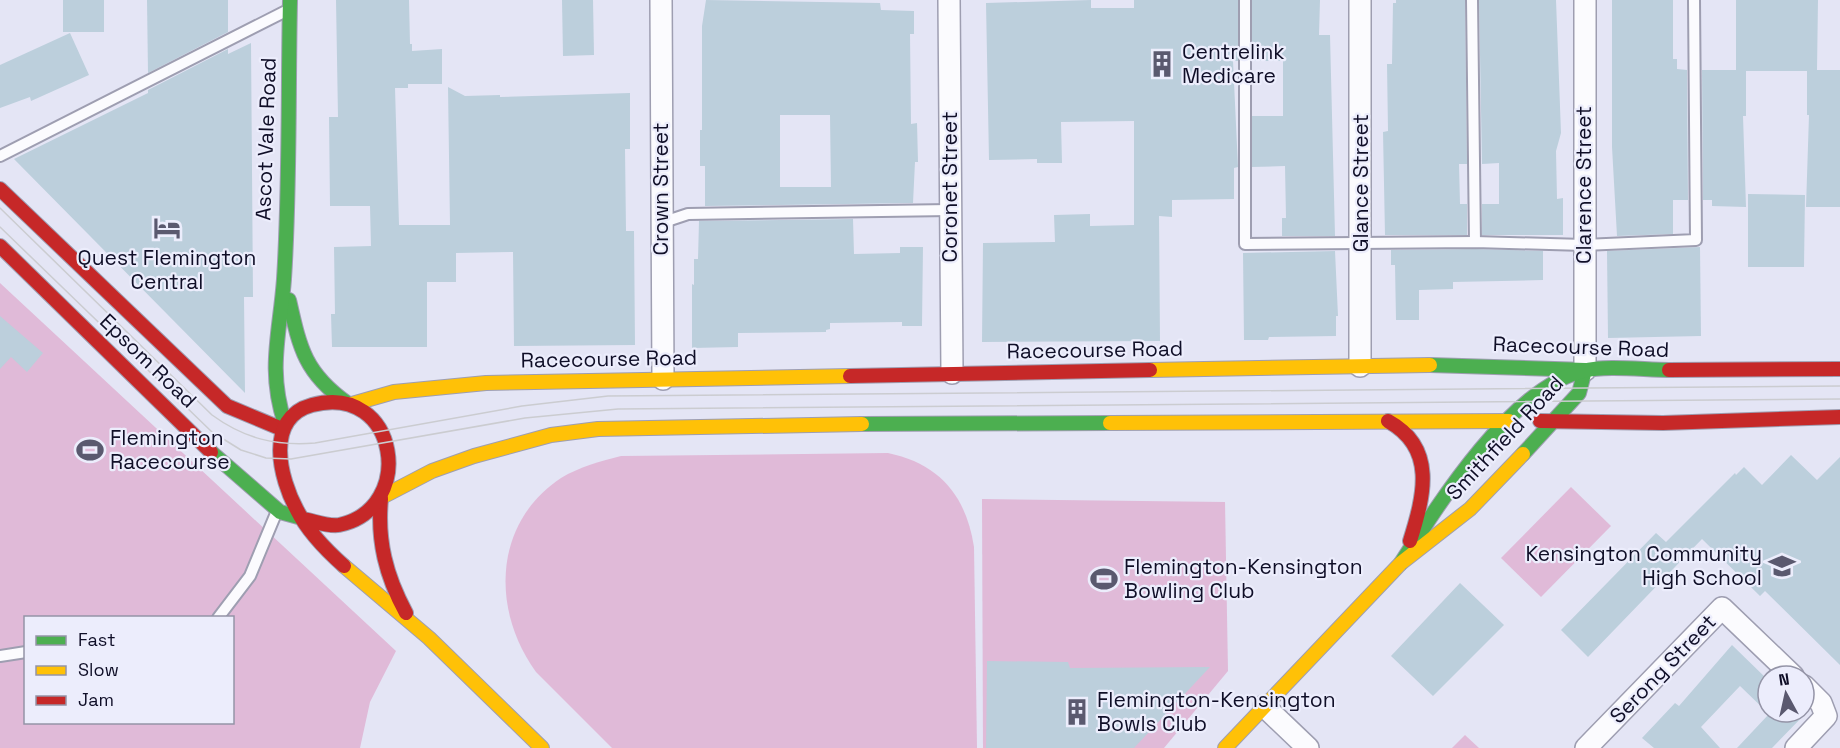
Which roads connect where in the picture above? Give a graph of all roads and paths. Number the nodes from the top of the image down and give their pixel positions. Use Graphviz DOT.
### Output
graph roads {
  1 [pos="661,0"];
  2 [pos="949,0"];
  3 [pos="1245,0"];
  4 [pos="1360,0"];
  5 [pos="1472,0"];
  6 [pos="1585,0"];
  7 [pos="1694,0"];
  8 [pos="290,4"];
  9 [pos="0,156"];
  10 [pos="0,189"];
  11 [pos="950,210"];
  12 [pos="661,223"];
  13 [pos="1475,242"];
  14 [pos="1361,245"];
  15 [pos="1584,245"];
  16 [pos="0,246"];
  17 [pos="284,280"];
  18 [pos="1360,366"];
  19 [pos="1840,369"];
  20 [pos="1585,370"];
  21 [pos="663,379"];
  22 [pos="953,391"];
  23 [pos="350,403"];
  24 [pos="1840,417"];
  25 [pos="1509,421"];
  26 [pos="1555,421"];
  27 [pos="1388,422"];
  28 [pos="953,424"];
  29 [pos="284,427"];
  30 [pos="382,498"];
  31 [pos="278,510"];
  32 [pos="302,519"];
  33 [pos="1403,559"];
  34 [pos="220,616"];
  35 [pos="411,622"];
  36 [pos="24,652"];
  37 [pos="0,656"];
  38 [pos="1780,664"];
  39 [pos="1816,698"];
  40 [pos="1264,706"];
  41 [pos="542,748"];
  42 [pos="1225,748"];
  43 [pos="1308,748"];
  44 [pos="1586,748"];
  45 [pos="1796,748"];
  1 -- 12 [label="street, Crown Street"];
  2 -- 11 [label="street, Coronet Street"];
  3 -- 14 [label="lane"];
  4 -- 14 [label="street, Glance Street"];
  5 -- 13 [label="lane"];
  6 -- 15 [label="street, Clarence Street"];
  7 -- 15 [label="lane"];
  8 -- 9 [label="lane"];
  8 -- 17 [label="main road, Ascot Vale Road"];
  10 -- 29 [label="main road, Epsom Road"];
  11 -- 12 [label="lane"];
  11 -- 22 [label="street, Coronet Street"];
  12 -- 21 [label="street, Crown Street"];
  13 -- 14 [label="lane"];
  13 -- 15 [label="lane"];
  14 -- 18 [label="street, Glance Street"];
  15 -- 20 [label="street, Clarence Street"];
  16 -- 31 [label="main road, Epsom Road"];
  17 -- 23 [label="main road, Ascot Vale Road"];
  17 -- 29 [label="main road, Ascot Vale Road"];
  18 -- 20 [label="main road, Racecourse Road"];
  18 -- 22 [label="main road, Racecourse Road"];
  19 -- 20 [label="main road, Racecourse Road"];
  20 -- 25 [label="main road, Smithfield Road"];
  20 -- 26 [label="main road, Smithfield Road"];
  21 -- 22 [label="main road, Racecourse Road"];
  21 -- 23 [label="main road, Racecourse Road"];
  22 -- 28 [label="main road"];
  23 -- 29 [label="main road"];
  23 -- 30 [label="main road"];
  24 -- 26 [label="main road"];
  25 -- 26 [label="main road"];
  25 -- 27 [label="main road"];
  25 -- 33 [label="main road, Smithfield Road"];
  26 -- 33 [label="main road, Smithfield Road"];
  27 -- 28 [label="main road"];
  27 -- 33 [label="main road"];
  28 -- 30 [label="main road"];
  29 -- 32 [label="main road"];
  30 -- 32 [label="main road"];
  30 -- 35 [label="main road, Epsom Road"];
  31 -- 32 [label="main road, Epsom Road"];
  31 -- 34 [label="lane"];
  32 -- 35 [label="main road, Epsom Road"];
  33 -- 40 [label="main road, Smithfield Road"];
  35 -- 41 [label="main road, Epsom Road"];
  36 -- 37 [label="lane"];
  38 -- 44 [label="street, Serong Street"];
  39 -- 45 [label="street"];
  40 -- 42 [label="main road, Smithfield Road"];
  40 -- 43 [label="street"];
}
